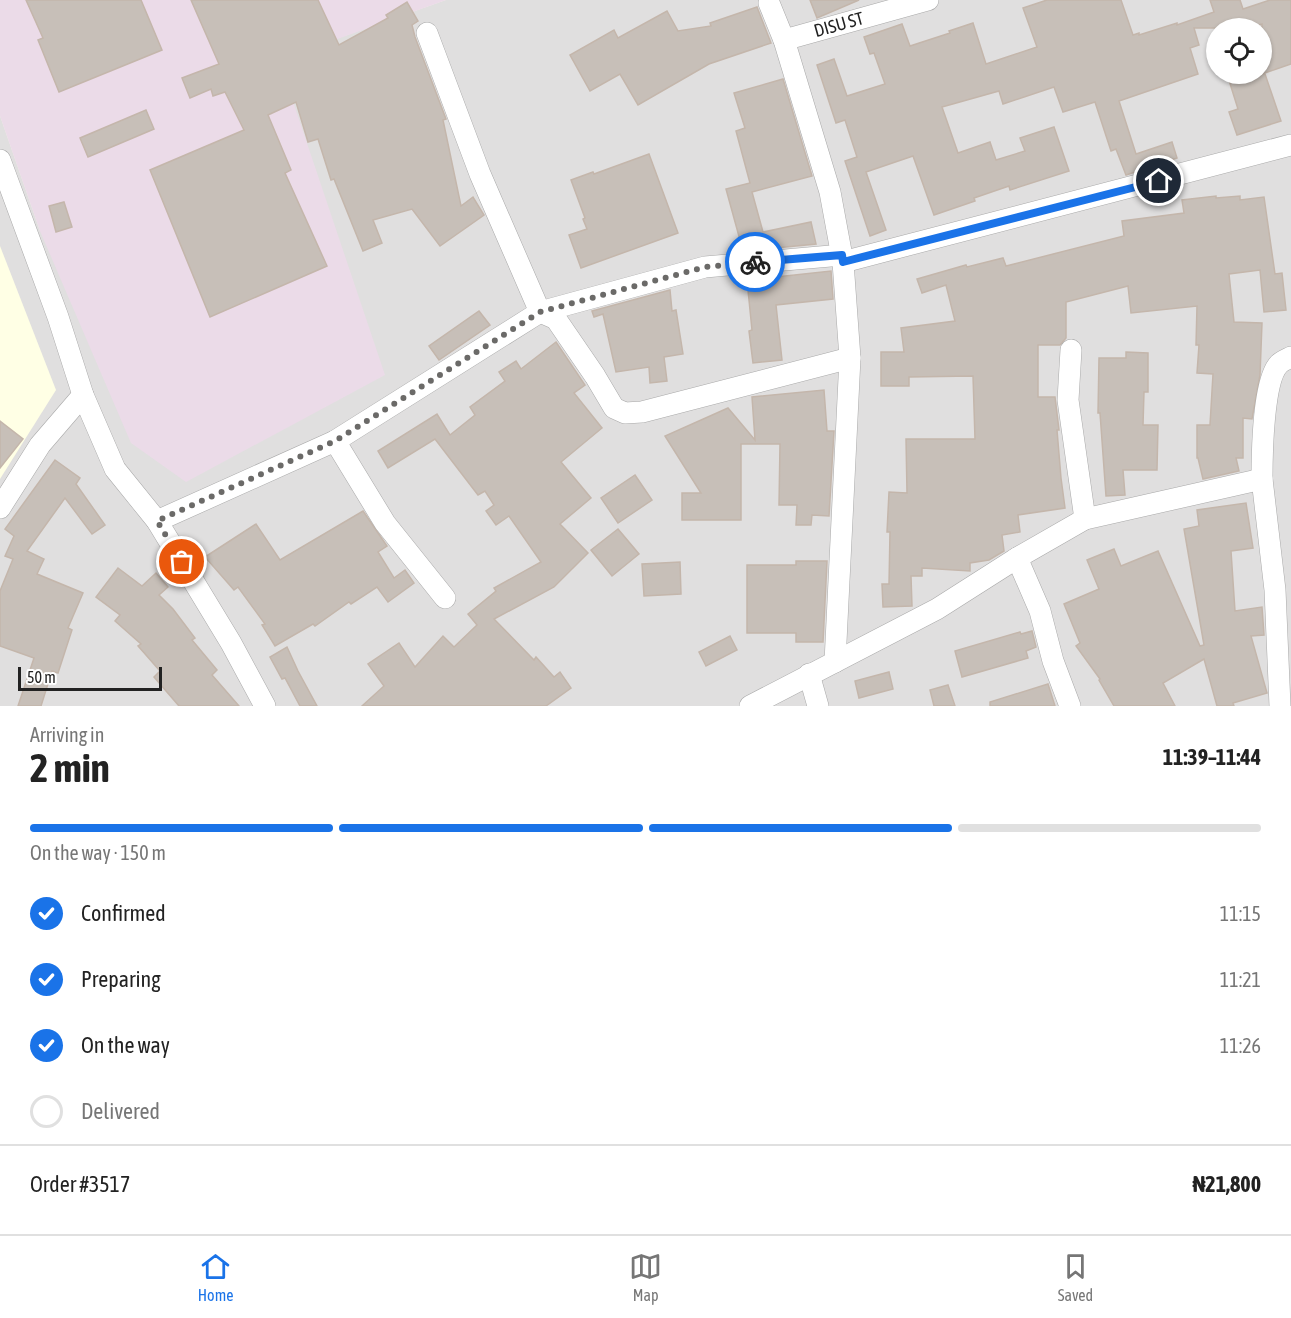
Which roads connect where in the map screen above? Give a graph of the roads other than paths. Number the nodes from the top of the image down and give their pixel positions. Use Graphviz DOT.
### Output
graph roads {
  1 [pos="928,0"];
  2 [pos="769,3"];
  3 [pos="427,33"];
  4 [pos="784,40"];
  5 [pos="1291,145"];
  6 [pos="0,160"];
  7 [pos="842,258"];
  8 [pos="540,312"];
  9 [pos="1071,350"];
  10 [pos="1291,357"];
  11 [pos="849,358"];
  12 [pos="83,395"];
  13 [pos="335,441"];
  14 [pos="1262,479"];
  15 [pos="0,508"];
  16 [pos="1086,519"];
  17 [pos="157,521"];
  18 [pos="1017,558"];
  19 [pos="1283,588"];
  20 [pos="445,598"];
  21 [pos="835,662"];
  22 [pos="809,674"];
  23 [pos="265,706"];
  24 [pos="750,706"];
  25 [pos="818,706"];
  26 [pos="1070,706"];
  27 [pos="1280,706"];
  1 -- 4 [label="street, DISU ST"];
  2 -- 4 [label="street"];
  3 -- 8 [label="street"];
  4 -- 7 [label="street"];
  5 -- 7 [label="street"];
  6 -- 12 [label="street"];
  7 -- 8 [label="street"];
  7 -- 11 [label="street"];
  8 -- 11 [label="street"];
  8 -- 13 [label="street"];
  9 -- 16 [label="street"];
  10 -- 14 [label="street"];
  11 -- 21 [label="street"];
  12 -- 15 [label="street"];
  12 -- 17 [label="street"];
  13 -- 17 [label="street"];
  13 -- 20 [label="street"];
  14 -- 16 [label="street"];
  14 -- 19 [label="street"];
  16 -- 18 [label="street"];
  17 -- 23 [label="street"];
  18 -- 21 [label="street"];
  18 -- 26 [label="street"];
  19 -- 27 [label="street"];
  21 -- 22 [label="street"];
  22 -- 24 [label="street"];
  22 -- 25 [label="street"];
}
